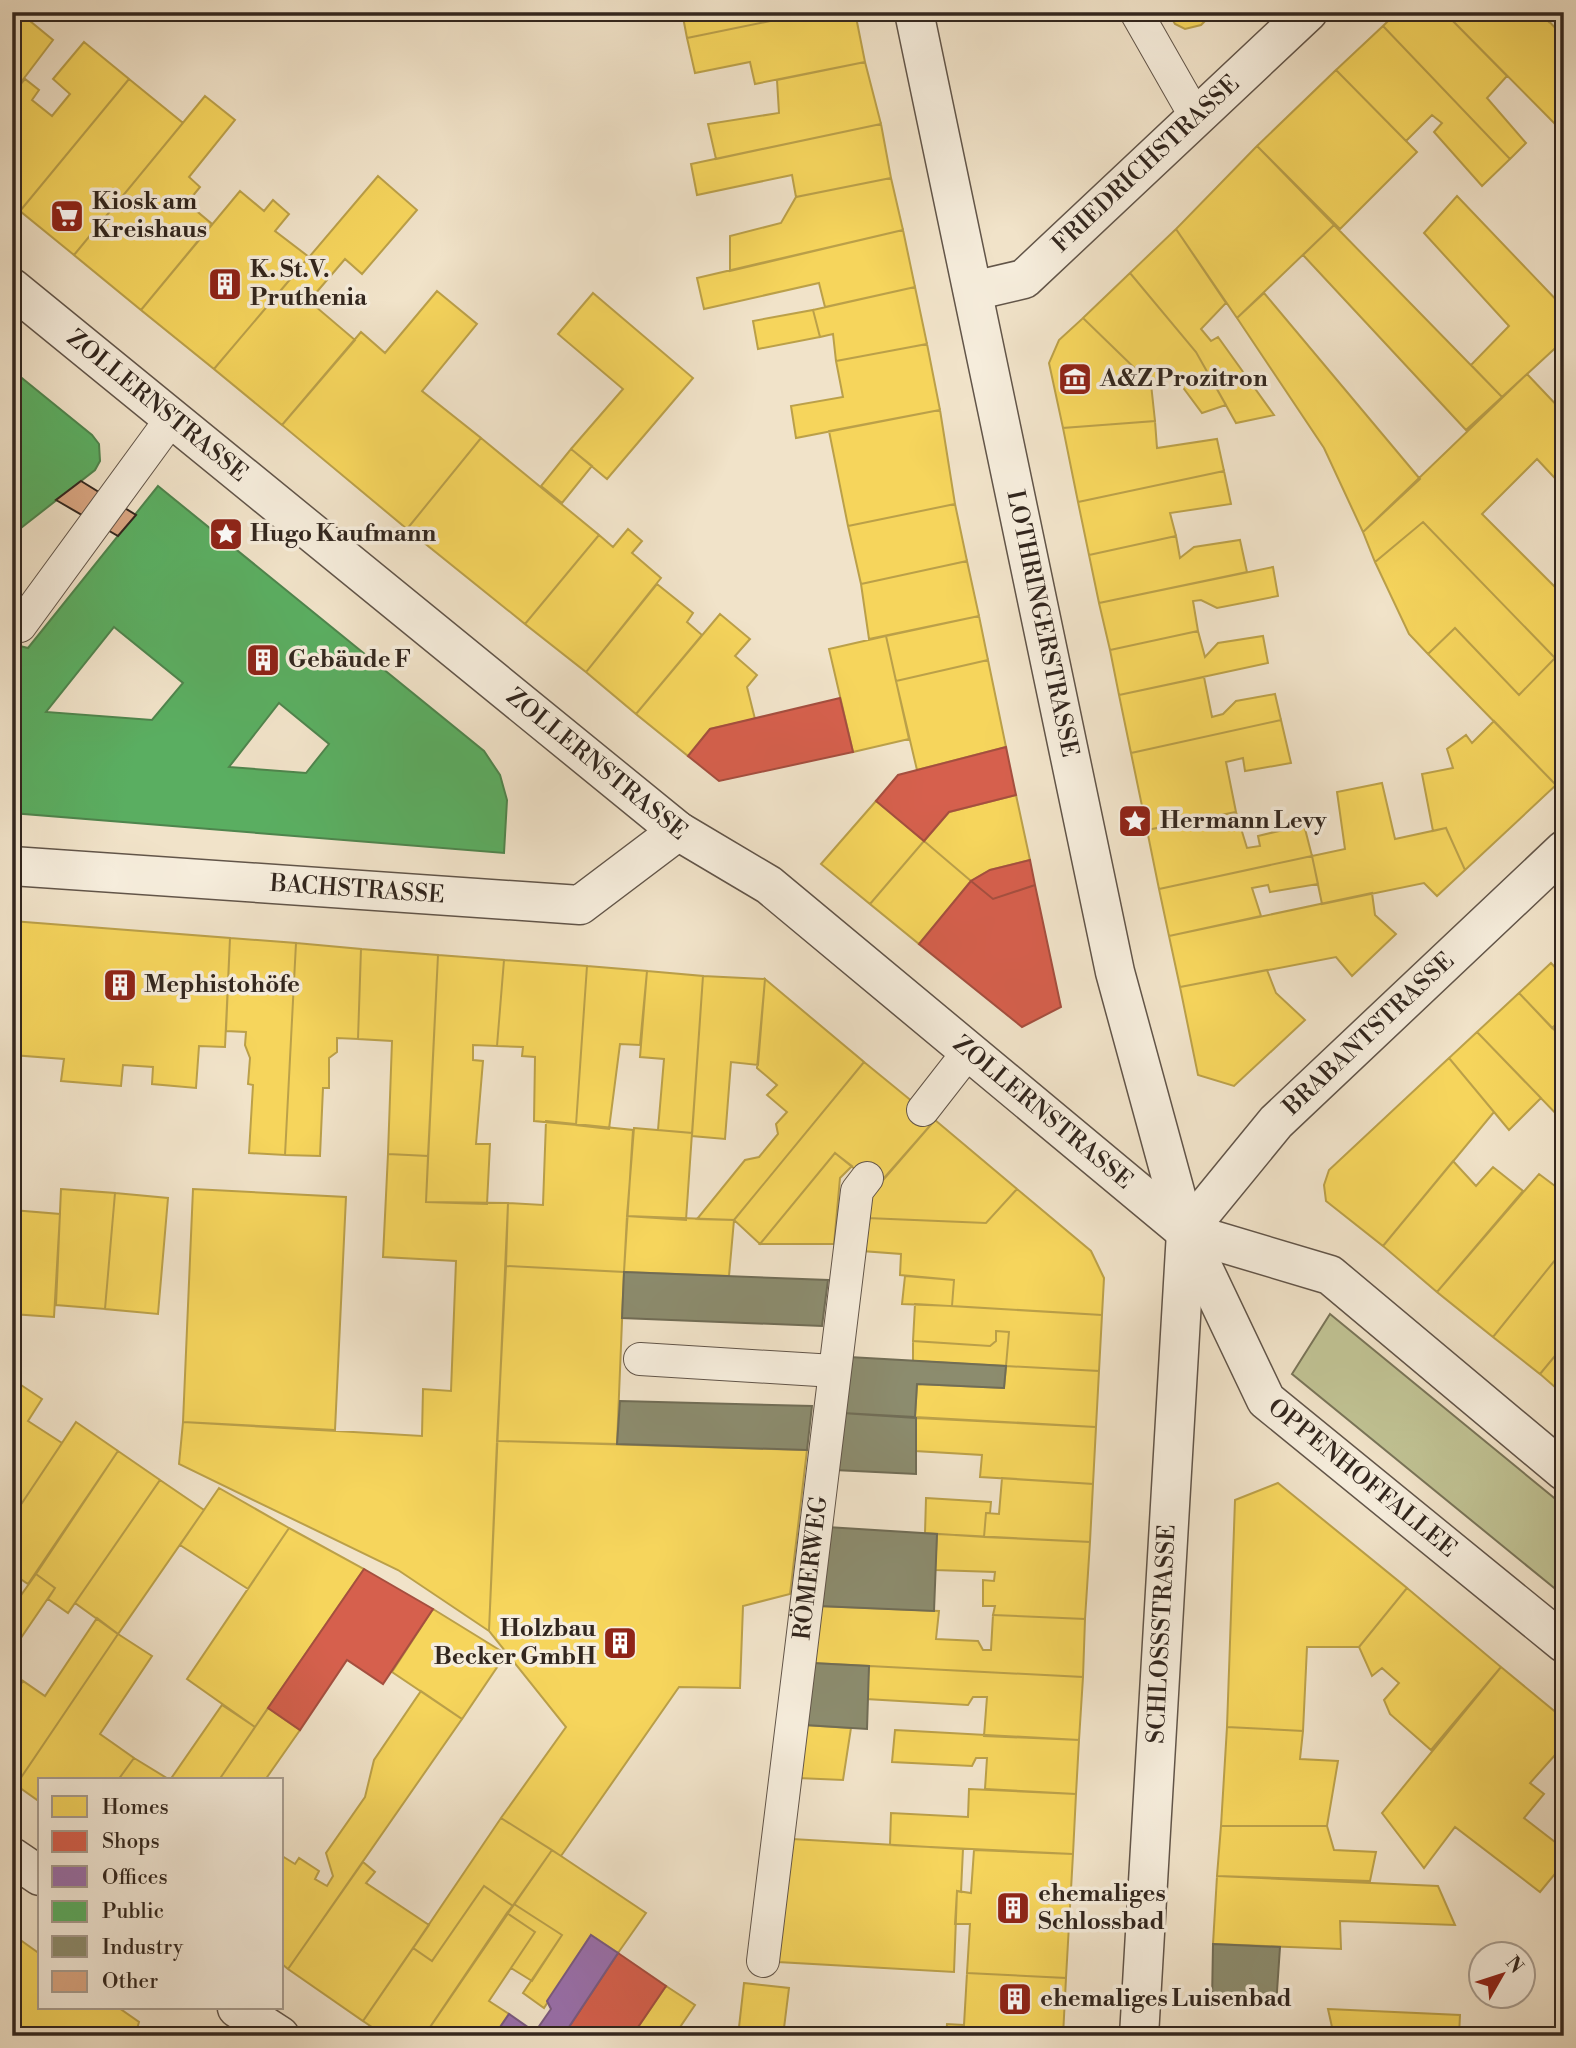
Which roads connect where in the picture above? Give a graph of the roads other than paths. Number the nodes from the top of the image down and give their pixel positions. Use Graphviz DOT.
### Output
graph roads {
  1 [pos="914,12"];
  2 [pos="1136,12"];
  3 [pos="1308,12"];
  4 [pos="1197,119"];
  5 [pos="12,288"];
  6 [pos="972,291"];
  7 [pos="172,418"];
  8 [pos="12,618"];
  9 [pos="678,831"];
  10 [pos="1564,850"];
  11 [pos="12,866"];
  12 [pos="969,1051"];
  13 [pos="923,1110"];
  14 [pos="867,1178"];
  15 [pos="1186,1232"];
  16 [pos="640,1360"];
  17 [pos="834,1371"];
  18 [pos="1564,1471"];
  19 [pos="1564,1643"];
  20 [pos="12,1857"];
  21 [pos="38,1875"];
  22 [pos="764,1961"];
  23 [pos="240,2010"];
  24 [pos="279,2036"];
  25 [pos="1139,2036"];
  1 -- 6 [label="street, LOTHRINGERSTRASSE"];
  2 -- 4 [label="lane"];
  3 -- 4 [label="street, FRIEDRICHSTRASSE"];
  4 -- 6 [label="street, FRIEDRICHSTRASSE"];
  5 -- 7 [label="street, ZOLLERNSTRASSE"];
  6 -- 15 [label="street, LOTHRINGERSTRASSE"];
  7 -- 8 [label="lane"];
  7 -- 9 [label="street, ZOLLERNSTRASSE"];
  9 -- 11 [label="street, BACHSTRASSE"];
  9 -- 12 [label="street, ZOLLERNSTRASSE"];
  10 -- 15 [label="street, BRABANTSTRASSE"];
  12 -- 13 [label="lane"];
  12 -- 15 [label="street, ZOLLERNSTRASSE"];
  14 -- 17 [label="lane, RÖMERWEG"];
  15 -- 18 [label="street"];
  15 -- 19 [label="street, OPPENHOFFALLEE"];
  15 -- 25 [label="street, SCHLOSSSTRASSE"];
  16 -- 17 [label="lane"];
  17 -- 22 [label="lane, RÖMERWEG"];
  20 -- 21 [label="street"];
  23 -- 24 [label="street"];
}
